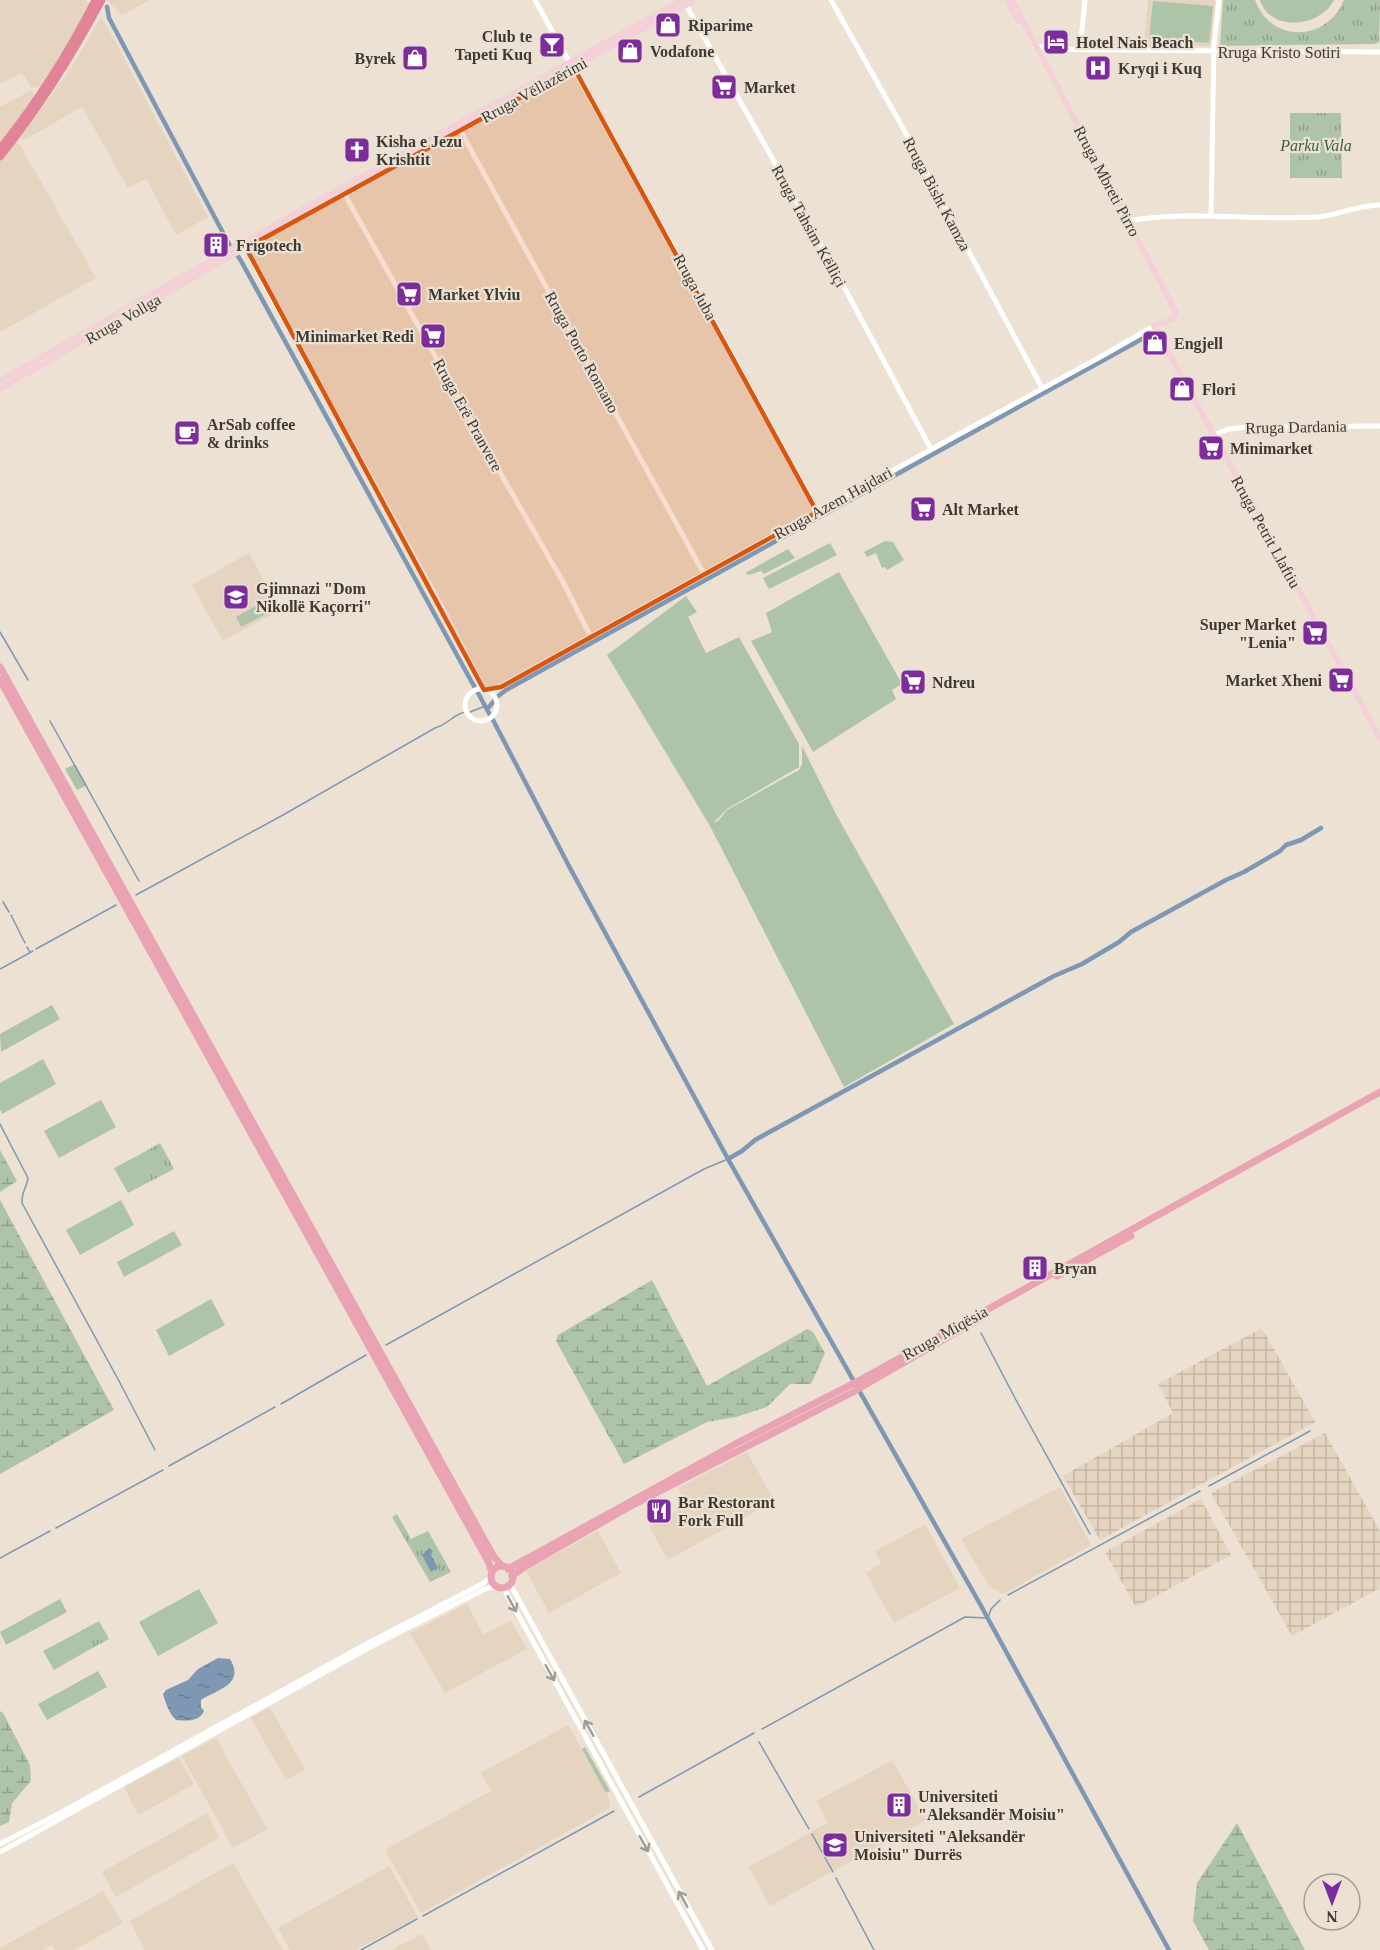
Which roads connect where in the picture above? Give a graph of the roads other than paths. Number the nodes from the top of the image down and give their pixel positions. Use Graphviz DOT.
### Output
graph roads {
  1 [pos="95,0"];
  2 [pos="102,0"];
  3 [pos="535,0"];
  4 [pos="695,0"];
  5 [pos="831,0"];
  6 [pos="1007,0"];
  7 [pos="1012,0"];
  8 [pos="1085,0"];
  9 [pos="1219,0"];
  10 [pos="683,1"];
  11 [pos="1035,46"];
  12 [pos="1080,49"];
  13 [pos="1215,51"];
  14 [pos="1380,52"];
  15 [pos="572,65"];
  16 [pos="460,130"];
  17 [pos="0,148"];
  18 [pos="0,157"];
  19 [pos="344,194"];
  20 [pos="1380,206"];
  21 [pos="1211,216"];
  22 [pos="1128,221"];
  23 [pos="243,246"];
  24 [pos="230,253"];
  25 [pos="1176,316"];
  26 [pos="1154,326"];
  27 [pos="0,381"];
  28 [pos="1042,388"];
  29 [pos="0,389"];
  30 [pos="1380,426"];
  31 [pos="1213,435"];
  32 [pos="931,449"];
  33 [pos="817,512"];
  34 [pos="704,574"];
  35 [pos="591,637"];
  36 [pos="0,667"];
  37 [pos="0,680"];
  38 [pos="488,691"];
  39 [pos="1380,738"];
  40 [pos="1380,1092"];
  41 [pos="1380,1097"];
  42 [pos="864,1382"];
  43 [pos="852,1388"];
  44 [pos="505,1567"];
  45 [pos="492,1574"];
  46 [pos="505,1583"];
  47 [pos="0,1845"];
  48 [pos="0,1852"];
  49 [pos="703,1950"];
  50 [pos="712,1950"];
  1 -- 17 [label="highway"];
  2 -- 18 [label="highway"];
  3 -- 15 [label="street, Rruga Juba"];
  4 -- 10 [label="main road, Rruga Vëllazërimi"];
  5 -- 28 [label="street, Rruga Bisht Kamza"];
  6 -- 11 [label="main road"];
  7 -- 11 [label="main road"];
  8 -- 12 [label="street"];
  9 -- 13 [label="street"];
  10 -- 15 [label="main road, Rruga Vëllazërimi"];
  10 -- 32 [label="street, Rruga Tahsim Këlliçi"];
  11 -- 12 [label="street, Rruga Kristo Sotiri"];
  11 -- 22 [label="main road, Rruga Mbreti Pirro"];
  12 -- 13 [label="street, Rruga Kristo Sotiri"];
  13 -- 14 [label="street, Rruga Kristo Sotiri"];
  13 -- 21 [label="street"];
  15 -- 16 [label="main road, Rruga Vëllazërimi"];
  15 -- 23 [label="main road, Rruga Vëllazërimi"];
  15 -- 33 [label="street, Rruga Juba"];
  16 -- 19 [label="main road, Rruga Vëllazërimi"];
  16 -- 34 [label="street, Rruga Porto Romano"];
  19 -- 23 [label="main road, Rruga Vëllazërimi"];
  19 -- 35 [label="street, Rruga Erë Pranvere"];
  20 -- 21 [label="street"];
  21 -- 22 [label="street"];
  22 -- 25 [label="main road, Rruga Mbreti Pirro"];
  23 -- 24 [label="main road, Rruga Vollga"];
  23 -- 38 [label="street"];
  24 -- 27 [label="main road, Rruga Vollga"];
  24 -- 29 [label="main road, Rruga Vollga"];
  25 -- 26 [label="main road, Rruga Azem Hajdari"];
  26 -- 28 [label="street, Rruga Azem Hajdari"];
  26 -- 31 [label="main road, Rruga Petrit Llaftiu"];
  28 -- 32 [label="street, Rruga Azem Hajdari"];
  30 -- 31 [label="street, Rruga Dardania"];
  31 -- 39 [label="main road, Rruga Petrit Llaftiu"];
  32 -- 33 [label="street, Rruga Azem Hajdari"];
  33 -- 34 [label="street, Rruga Azem Hajdari"];
  34 -- 35 [label="street, Rruga Azem Hajdari"];
  35 -- 38 [label="street, Rruga Azem Hajdari"];
  36 -- 44 [label="main road"];
  37 -- 45 [label="main road"];
  38 -- 38 [label="street, Rruga Azem Hajdari"];
  40 -- 42 [label="main road, Rruga Miqësia"];
  41 -- 42 [label="main road, Rruga Miqësia"];
  42 -- 43 [label="main road, Rruga Miqësia"];
  43 -- 44 [label="main road, Rruga Miqësia"];
  43 -- 46 [label="main road, Rruga Miqësia"];
  44 -- 45 [label="main road, Rruga Miqësia"];
  44 -- 46 [label="main road"];
  45 -- 46 [label="main road"];
  45 -- 47 [label="street"];
  46 -- 48 [label="street"];
  46 -- 49 [label="street, one-way"];
  50 -- 46 [label="street, one-way"];
}
